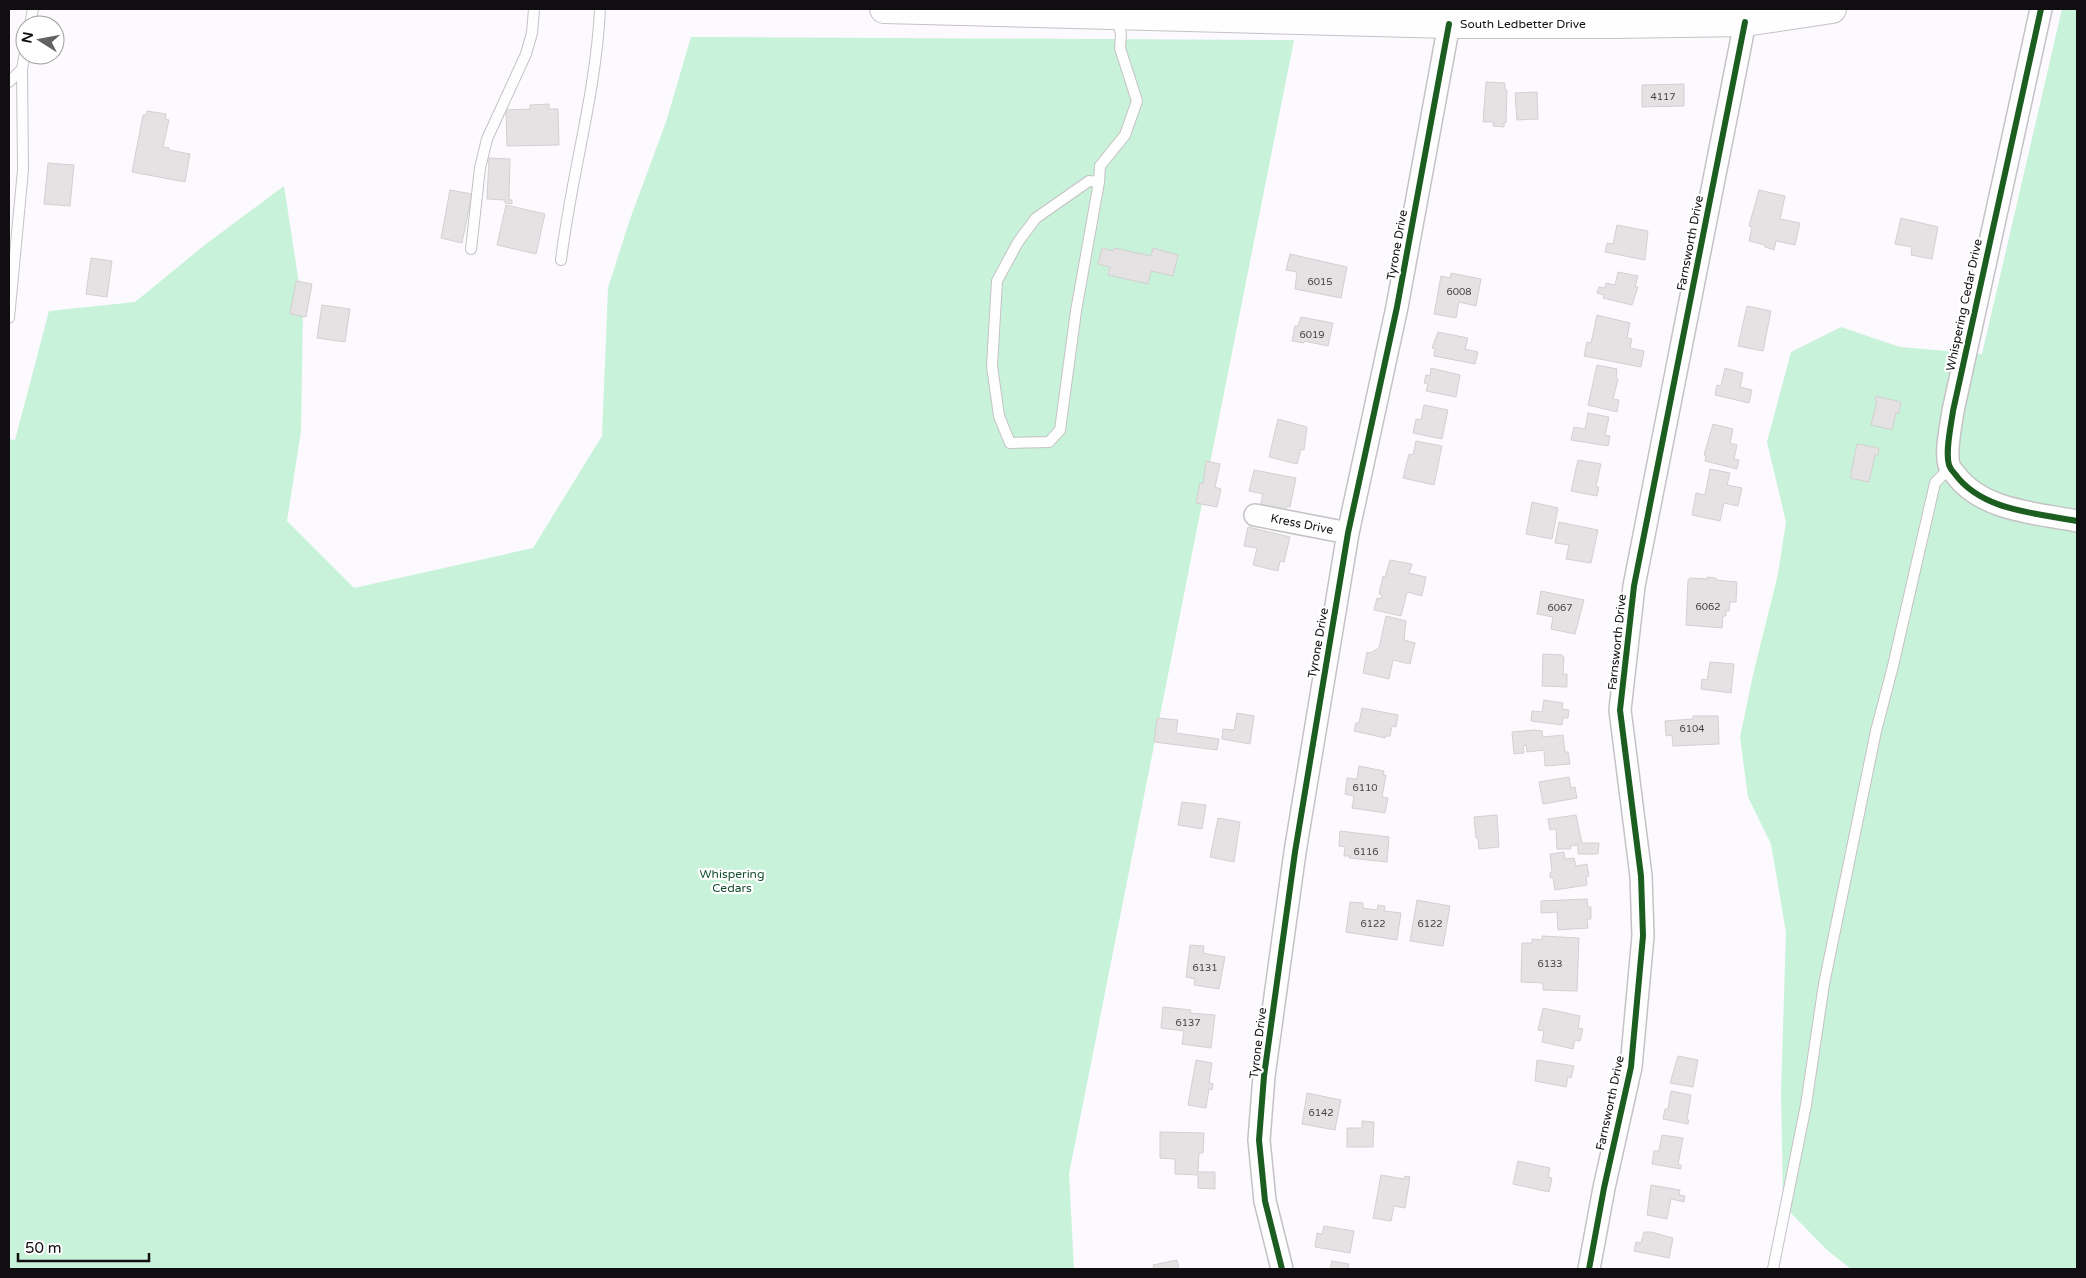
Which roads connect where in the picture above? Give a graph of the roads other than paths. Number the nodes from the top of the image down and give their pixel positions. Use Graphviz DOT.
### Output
graph roads {
  1 [pos="534,9"];
  2 [pos="600,9"];
  3 [pos="884,9"];
  4 [pos="913,9"];
  5 [pos="1832,9"];
  6 [pos="2041,9"];
  7 [pos="1116,15"];
  8 [pos="1434,21"];
  9 [pos="1746,22"];
  10 [pos="23,65"];
  11 [pos="22,70"];
  12 [pos="9,82"];
  13 [pos="1099,182"];
  14 [pos="471,249"];
  15 [pos="561,260"];
  16 [pos="9,318"];
  17 [pos="1950,467"];
  18 [pos="1255,515"];
  19 [pos="2077,521"];
  20 [pos="1348,533"];
  21 [pos="1282,1269"];
  22 [pos="1589,1269"];
  23 [pos="1773,1269"];
  1 -- 14 [label="lane"];
  2 -- 15 [label="lane"];
  3 -- 4 [label="street, South Ledbetter Drive"];
  4 -- 7 [label="street, South Ledbetter Drive"];
  5 -- 9 [label="street, South Ledbetter Drive"];
  6 -- 17 [label="street, Whispering Cedar Drive"];
  7 -- 8 [label="street, South Ledbetter Drive"];
  7 -- 13 [label="lane"];
  8 -- 9 [label="street, South Ledbetter Drive"];
  8 -- 20 [label="street, Tyrone Drive"];
  9 -- 22 [label="street, Farnsworth Drive"];
  10 -- 11 [label="lane"];
  11 -- 12 [label="lane"];
  11 -- 16 [label="lane"];
  13 -- 13 [label="lane"];
  17 -- 19 [label="street"];
  17 -- 23 [label="lane"];
  18 -- 20 [label="street, Kress Drive"];
  20 -- 21 [label="street, Tyrone Drive"];
}
